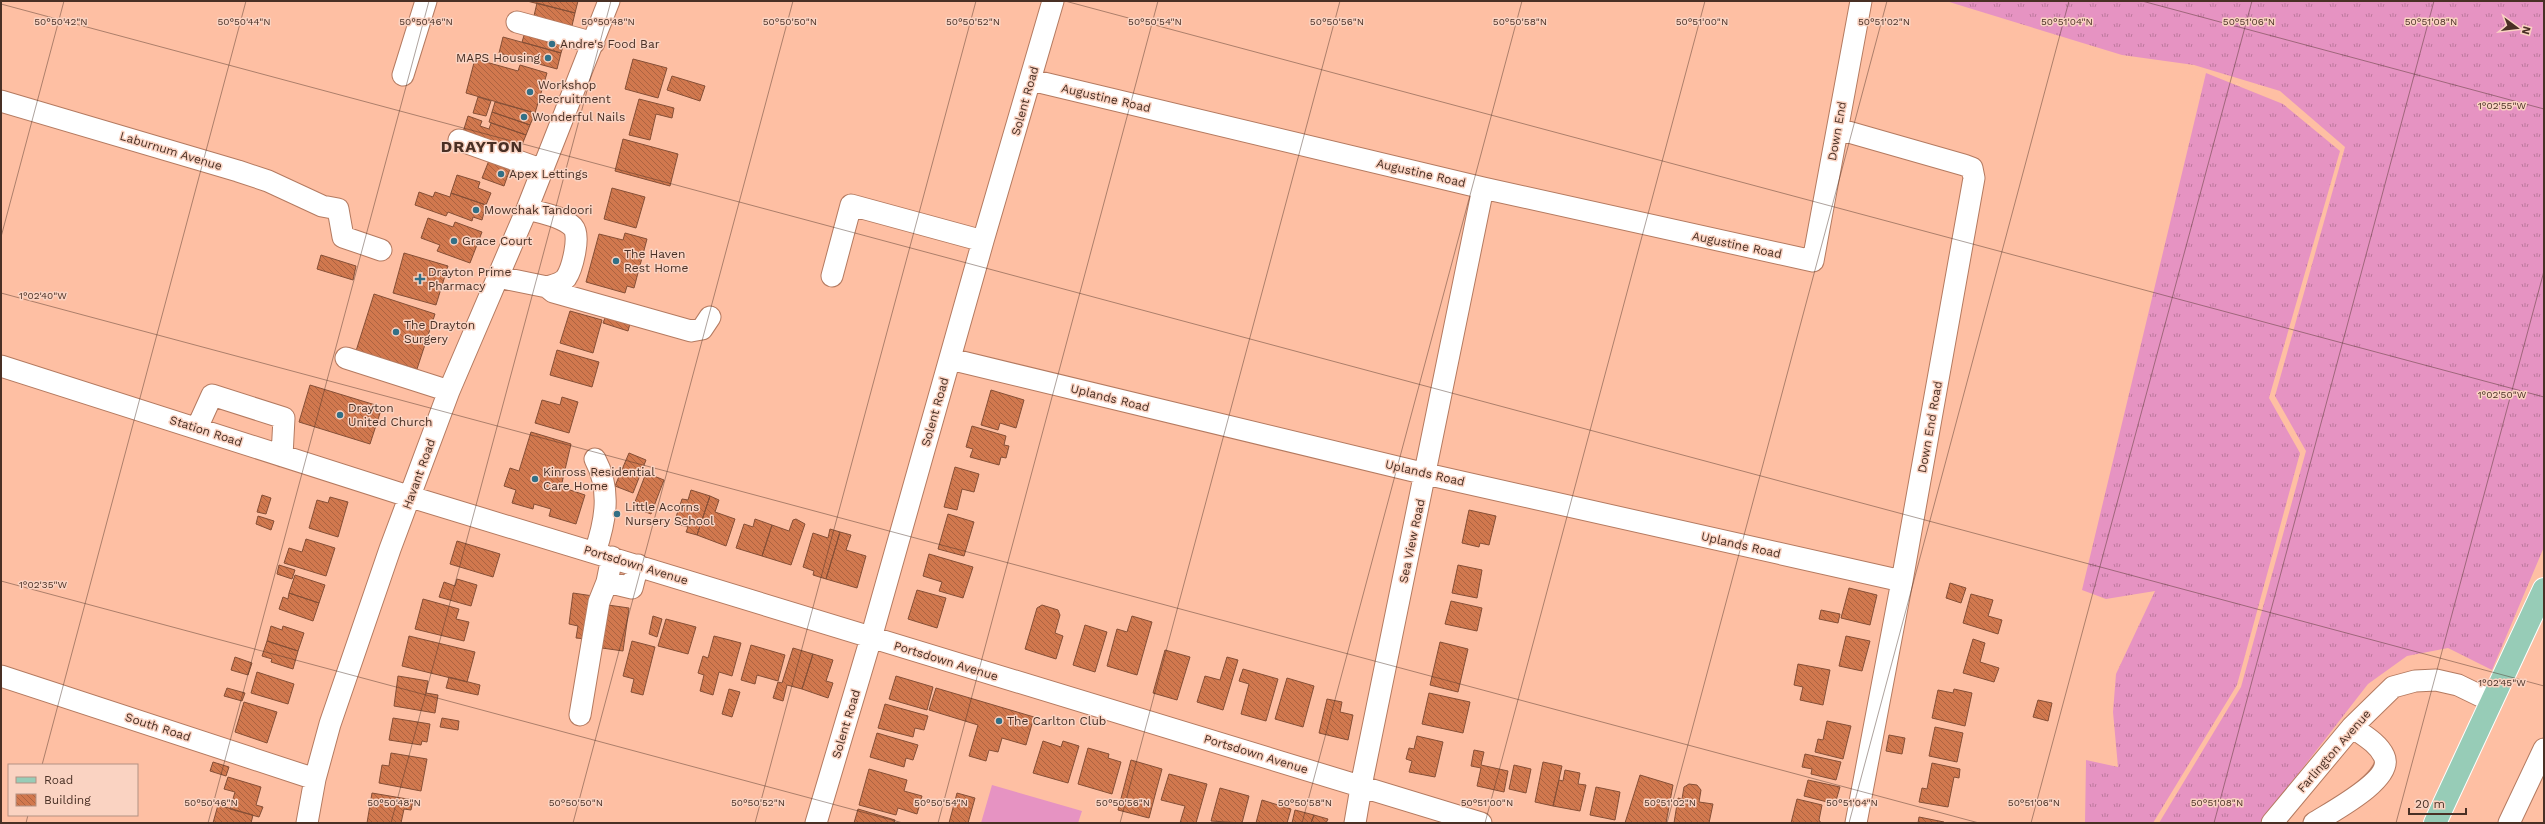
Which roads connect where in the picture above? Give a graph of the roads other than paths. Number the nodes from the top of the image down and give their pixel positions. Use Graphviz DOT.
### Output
graph roads {
  1 [pos="426,1"];
  2 [pos="1053,1"];
  3 [pos="1861,1"];
  4 [pos="606,2"];
  5 [pos="516,22"];
  6 [pos="594,43"];
  7 [pos="403,75"];
  8 [pos="1031,80"];
  9 [pos="1,100"];
  10 [pos="1838,129"];
  11 [pos="459,140"];
  12 [pos="543,170"];
  13 [pos="1483,188"];
  14 [pos="526,209"];
  15 [pos="983,241"];
  16 [pos="381,250"];
  17 [pos="1813,261"];
  18 [pos="832,276"];
  19 [pos="498,277"];
  20 [pos="546,287"];
  21 [pos="710,317"];
  22 [pos="346,358"];
  23 [pos="950,359"];
  24 [pos="1,366"];
  25 [pos="449,392"];
  26 [pos="197,428"];
  27 [pos="282,456"];
  28 [pos="595,459"];
  29 [pos="1426,474"];
  30 [pos="411,497"];
  31 [pos="604,554"];
  32 [pos="638,565"];
  33 [pos="1902,581"];
  34 [pos="607,582"];
  35 [pos="2544,589"];
  36 [pos="871,638"];
  37 [pos="1,676"];
  38 [pos="2491,701"];
  39 [pos="580,715"];
  40 [pos="2352,727"];
  41 [pos="2544,749"];
  42 [pos="315,779"];
  43 [pos="1361,786"];
  44 [pos="307,823"];
  45 [pos="816,823"];
  46 [pos="1355,823"];
  47 [pos="1481,823"];
  48 [pos="1856,823"];
  49 [pos="2272,823"];
  50 [pos="2314,823"];
  51 [pos="2435,823"];
  52 [pos="2509,823"];
  1 -- 7 [label="street"];
  2 -- 8 [label="street, Solent Road"];
  3 -- 10 [label="street, Down End"];
  4 -- 6 [label="street, Havant Road"];
  5 -- 6 [label="street"];
  6 -- 12 [label="street, Havant Road"];
  8 -- 13 [label="street, Augustine Road"];
  8 -- 15 [label="street, Solent Road"];
  9 -- 16 [label="street, Laburnum Avenue"];
  10 -- 17 [label="street, Down End"];
  10 -- 33 [label="street, Down End Road"];
  11 -- 12 [label="street"];
  12 -- 14 [label="street, Havant Road"];
  13 -- 17 [label="street, Augustine Road"];
  13 -- 29 [label="street, Sea View Road"];
  14 -- 19 [label="street, Havant Road"];
  14 -- 20 [label="street"];
  15 -- 18 [label="street"];
  15 -- 23 [label="street, Solent Road"];
  19 -- 20 [label="street"];
  19 -- 25 [label="street, Havant Road"];
  20 -- 21 [label="street"];
  22 -- 25 [label="street"];
  23 -- 29 [label="street, Uplands Road"];
  23 -- 36 [label="street, Solent Road"];
  24 -- 26 [label="street, Station Road"];
  25 -- 30 [label="street, Havant Road"];
  26 -- 27 [label="street, Station Road"];
  26 -- 27 [label="street"];
  27 -- 30 [label="street, Station Road"];
  28 -- 31 [label="street"];
  29 -- 33 [label="street, Uplands Road"];
  29 -- 43 [label="street, Sea View Road"];
  30 -- 31 [label="street, Portsdown Avenue"];
  30 -- 42 [label="street, Havant Road"];
  31 -- 32 [label="street, Portsdown Avenue"];
  31 -- 34 [label="street"];
  32 -- 34 [label="street"];
  32 -- 36 [label="street, Portsdown Avenue"];
  33 -- 48 [label="street, Down End Road"];
  34 -- 39 [label="street"];
  35 -- 38 [label="main road"];
  36 -- 43 [label="street, Portsdown Avenue"];
  36 -- 45 [label="street, Solent Road"];
  37 -- 42 [label="street, South Road"];
  38 -- 40 [label="street, Farlington Avenue"];
  38 -- 51 [label="main road"];
  40 -- 49 [label="street, Farlington Avenue"];
  40 -- 50 [label="street"];
  41 -- 52 [label="street"];
  42 -- 44 [label="street, Havant Road"];
  43 -- 46 [label="street, Sea View Road"];
  43 -- 47 [label="street, Portsdown Avenue"];
}
